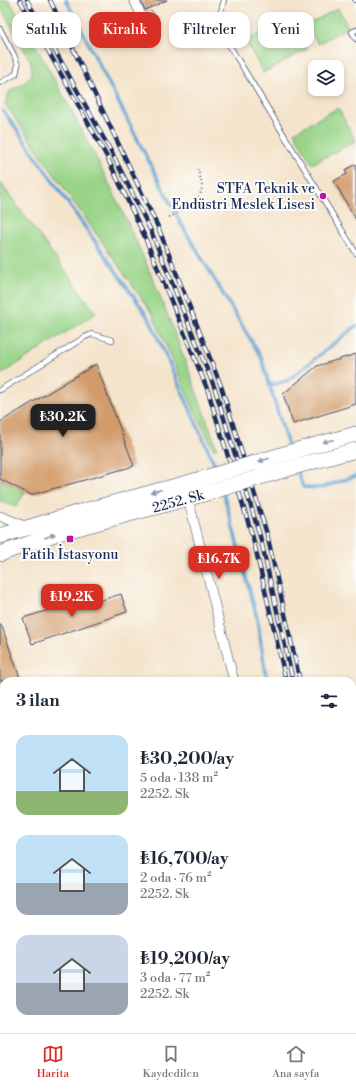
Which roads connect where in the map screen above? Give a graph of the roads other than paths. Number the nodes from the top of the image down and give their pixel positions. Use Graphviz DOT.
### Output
graph roads {
  1 [pos="134,0"];
  2 [pos="224,0"];
  3 [pos="140,12"];
  4 [pos="0,29"];
  5 [pos="356,30"];
  6 [pos="356,39"];
  7 [pos="0,83"];
  8 [pos="356,253"];
  9 [pos="112,340"];
  10 [pos="0,390"];
  11 [pos="356,434"];
  12 [pos="356,450"];
  13 [pos="192,489"];
  14 [pos="0,516"];
  15 [pos="28,528"];
  16 [pos="0,536"];
  17 [pos="0,554"];
  18 [pos="233,677"];
  1 -- 3 [label="street"];
  2 -- 8 [label="lane"];
  4 -- 7 [label="lane"];
  5 -- 6 [label="lane"];
  9 -- 10 [label="lane"];
  11 -- 13 [label="main road, 2252. Sk, one-way, bridge"];
  12 -- 13 [label="main road, 2252. Sk, bridge"];
  13 -- 15 [label="main road, 2252. Sk, one-way"];
  17 -- 13 [label="main road, 2252. Sk, one-way"];
  13 -- 18 [label="street"];
  14 -- 15 [label="street"];
  15 -- 16 [label="main road, 2252. Sk"];
}
